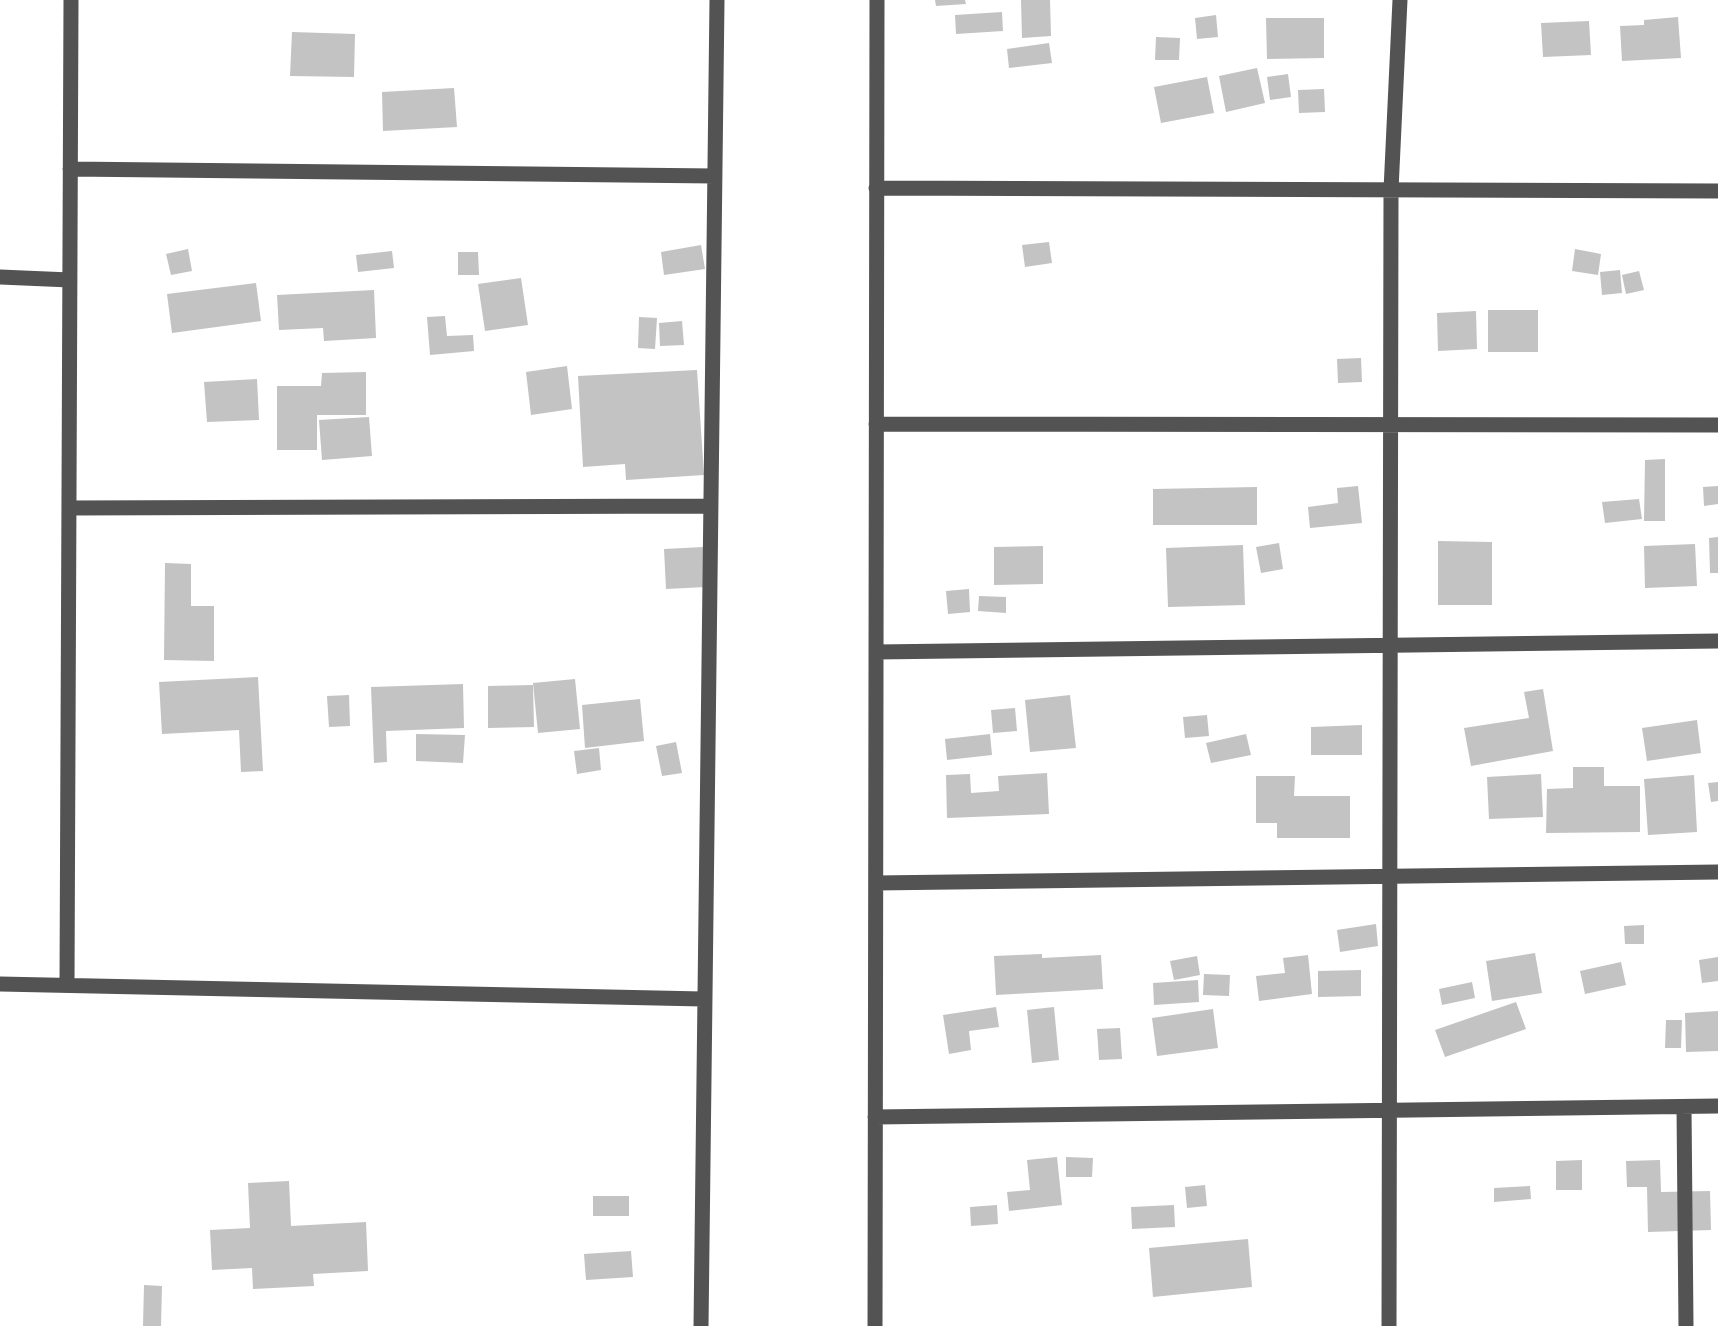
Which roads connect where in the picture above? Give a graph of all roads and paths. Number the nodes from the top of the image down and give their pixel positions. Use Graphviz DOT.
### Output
graph roads {
  1 [pos="71,0"];
  2 [pos="717,0"];
  3 [pos="877,0"];
  4 [pos="1400,0"];
  5 [pos="70,169"];
  6 [pos="715,176"];
  7 [pos="876,189"];
  8 [pos="1390,190"];
  9 [pos="1718,191"];
  10 [pos="0,277"];
  11 [pos="70,280"];
  12 [pos="876,424"];
  13 [pos="1390,425"];
  14 [pos="1718,425"];
  15 [pos="710,506"];
  16 [pos="69,508"];
  17 [pos="1718,641"];
  18 [pos="1390,646"];
  19 [pos="876,652"];
  20 [pos="1718,872"];
  21 [pos="1390,877"];
  22 [pos="876,883"];
  23 [pos="0,984"];
  24 [pos="67,985"];
  25 [pos="703,999"];
  26 [pos="1718,1106"];
  27 [pos="1684,1107"];
  28 [pos="1389,1111"];
  29 [pos="875,1117"];
  30 [pos="701,1326"];
  31 [pos="875,1326"];
  32 [pos="1389,1326"];
  33 [pos="1686,1326"];
  1 -- 5 [label="street"];
  2 -- 6 [label="street"];
  3 -- 7 [label="street"];
  4 -- 8 [label="street"];
  5 -- 6 [label="street"];
  5 -- 11 [label="street"];
  6 -- 15 [label="street"];
  7 -- 8 [label="street"];
  7 -- 12 [label="street"];
  8 -- 9 [label="street"];
  8 -- 13 [label="street"];
  10 -- 11 [label="street"];
  11 -- 16 [label="street"];
  12 -- 13 [label="street"];
  12 -- 19 [label="street"];
  13 -- 14 [label="street"];
  13 -- 18 [label="street"];
  15 -- 16 [label="street"];
  15 -- 25 [label="street"];
  16 -- 24 [label="street"];
  17 -- 18 [label="street"];
  18 -- 19 [label="street"];
  18 -- 21 [label="street"];
  19 -- 22 [label="street"];
  20 -- 21 [label="street"];
  21 -- 22 [label="street"];
  21 -- 28 [label="street"];
  22 -- 29 [label="street"];
  23 -- 24 [label="street"];
  24 -- 25 [label="street"];
  25 -- 30 [label="street"];
  26 -- 27 [label="street"];
  27 -- 28 [label="street"];
  27 -- 33 [label="street"];
  28 -- 29 [label="street"];
  28 -- 32 [label="street"];
  29 -- 31 [label="street"];
}
